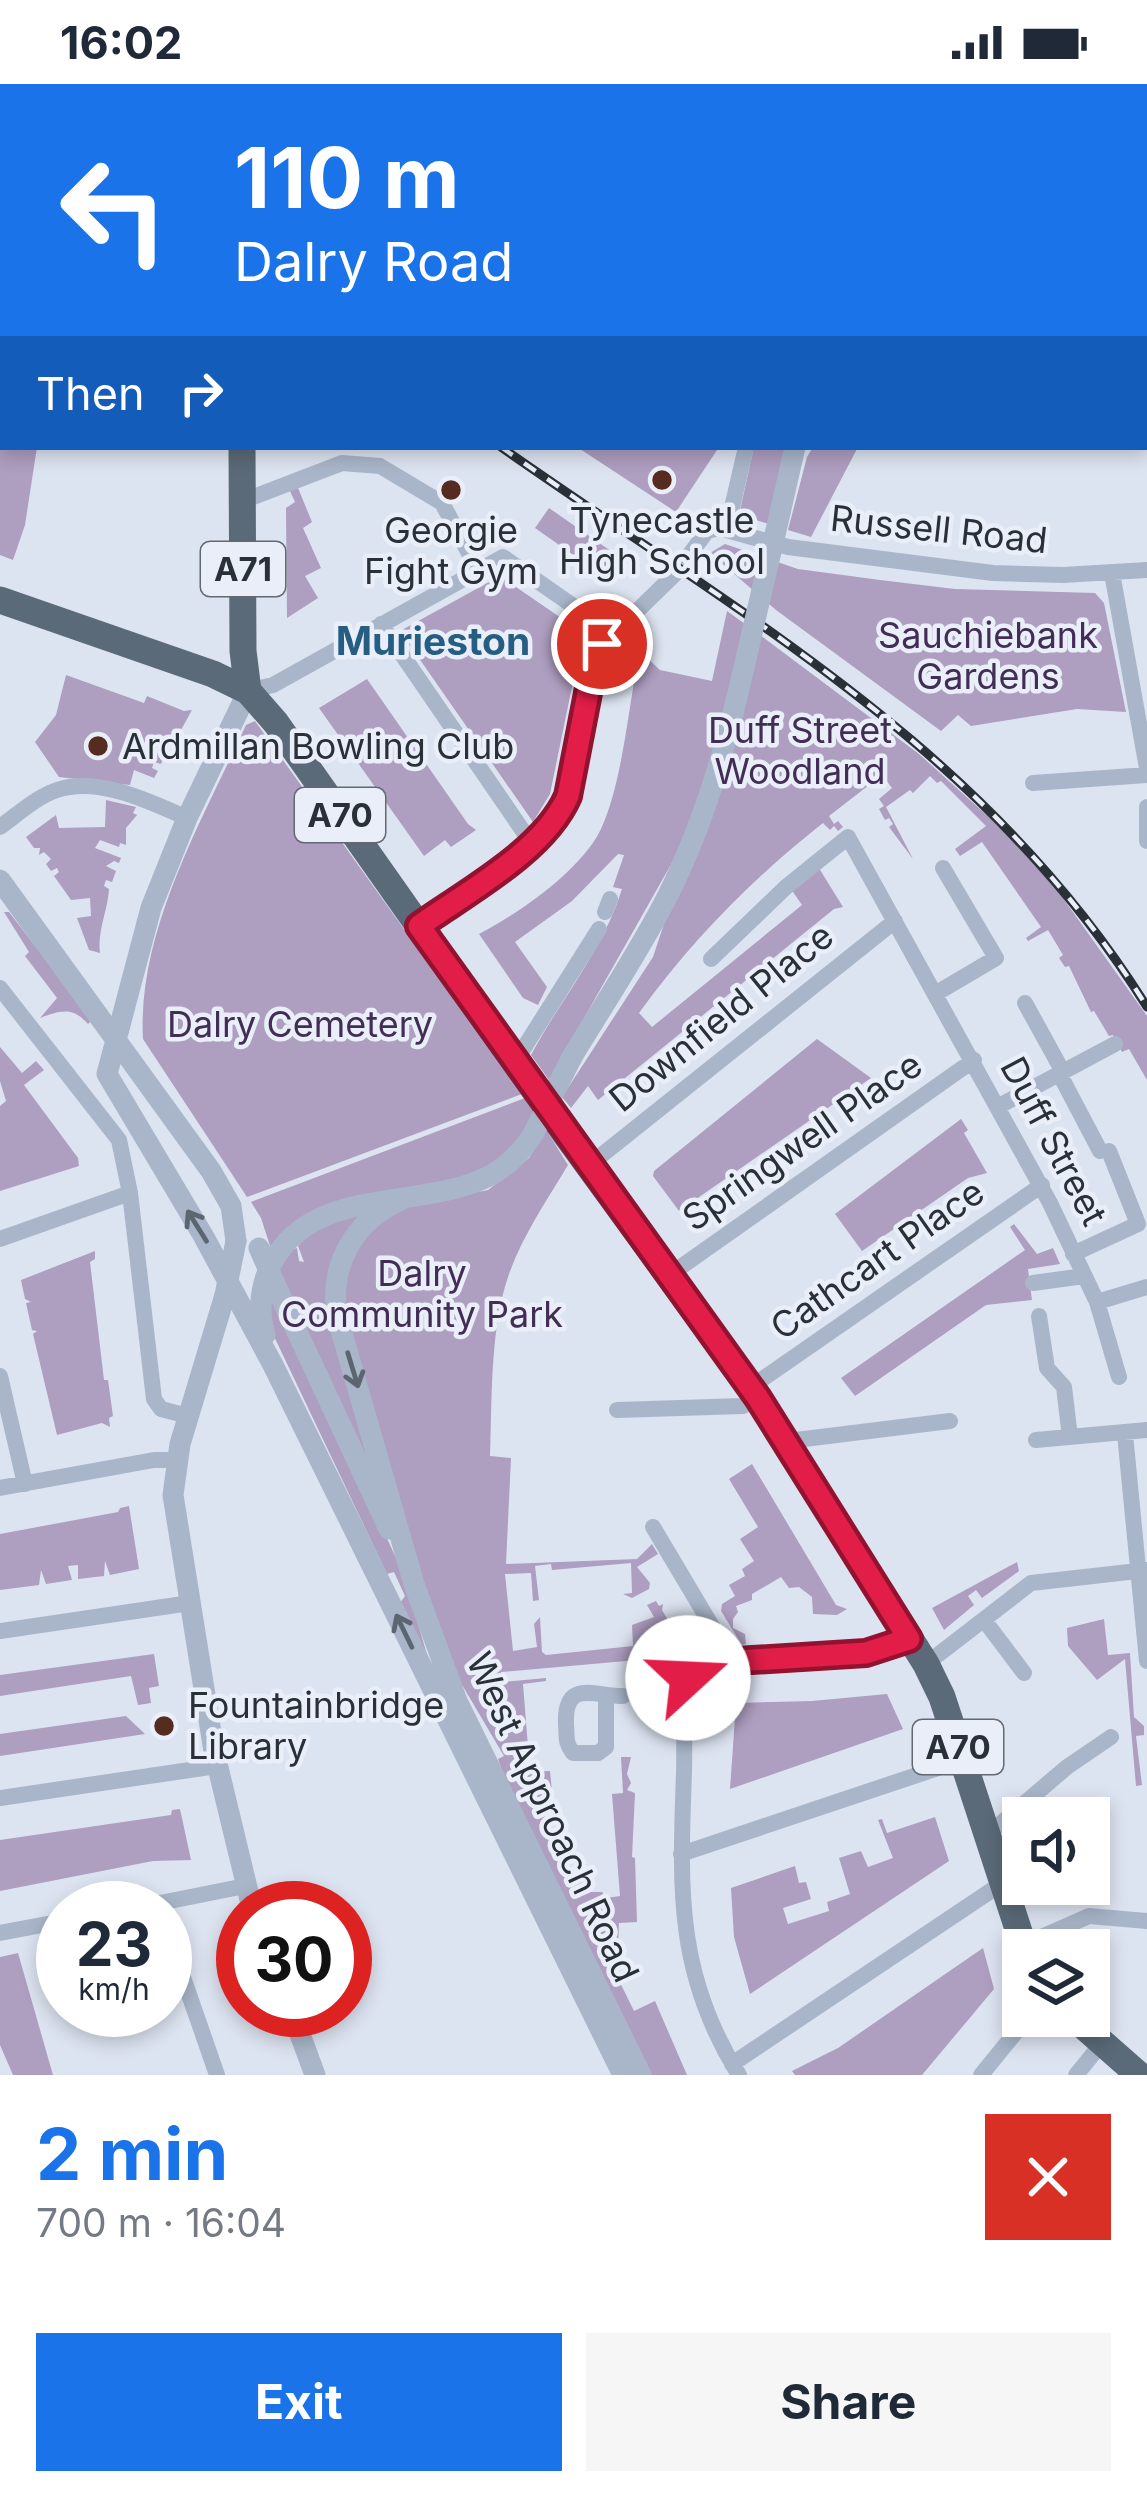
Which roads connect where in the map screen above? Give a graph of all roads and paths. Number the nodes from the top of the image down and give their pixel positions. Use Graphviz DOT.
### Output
graph roads {
  1 [pos="242,450"];
  2 [pos="745,450"];
  3 [pos="794,450"];
  4 [pos="243,501"];
  5 [pos="727,529"];
  6 [pos="485,567"];
  7 [pos="1147,570"];
  8 [pos="1112,573"];
  9 [pos="0,600"];
  10 [pos="381,624"];
  11 [pos="612,633"];
  12 [pos="248,692"];
  13 [pos="1147,772"];
  14 [pos="1033,783"];
  15 [pos="1147,807"];
  16 [pos="188,818"];
  17 [pos="0,827"];
  18 [pos="1147,841"];
  19 [pos="532,844"];
  20 [pos="943,868"];
  21 [pos="0,880"];
  22 [pos="605,913"];
  23 [pos="895,921"];
  24 [pos="419,926"];
  25 [pos="712,959"];
  26 [pos="0,988"];
  27 [pos="935,994"];
  28 [pos="1025,1003"];
  29 [pos="119,1039"];
  30 [pos="1115,1044"];
  31 [pos="974,1060"];
  32 [pos="515,1062"];
  33 [pos="1061,1072"];
  34 [pos="999,1106"];
  35 [pos="589,1166"];
  36 [pos="1042,1185"];
  37 [pos="130,1193"];
  38 [pos="400,1200"];
  39 [pos="234,1214"];
  40 [pos="0,1239"];
  41 [pos="1072,1254"];
  42 [pos="668,1276"];
  43 [pos="1084,1276"];
  44 [pos="1033,1283"];
  45 [pos="1147,1287"];
  46 [pos="1097,1302"];
  47 [pos="1039,1316"];
  48 [pos="273,1365"];
  49 [pos="0,1376"];
  50 [pos="1119,1377"];
  51 [pos="754,1392"];
  52 [pos="617,1410"];
  53 [pos="188,1416"];
  54 [pos="950,1421"];
  55 [pos="1147,1430"];
  56 [pos="1125,1434"];
  57 [pos="1070,1437"];
  58 [pos="1036,1440"];
  59 [pos="788,1441"];
  60 [pos="176,1460"];
  61 [pos="25,1484"];
  62 [pos="0,1488"];
  63 [pos="653,1527"];
  64 [pos="1142,1571"];
  65 [pos="414,1584"];
  66 [pos="190,1604"];
  67 [pos="984,1620"];
  68 [pos="0,1631"];
  69 [pos="909,1639"];
  70 [pos="732,1660"];
  71 [pos="1147,1661"];
  72 [pos="926,1664"];
  73 [pos="1024,1673"];
  74 [pos="1112,1737"];
  75 [pos="962,1760"];
  76 [pos="217,1766"];
  77 [pos="0,1798"];
  78 [pos="986,1836"];
  79 [pos="681,1854"];
  80 [pos="244,1881"];
  81 [pos="1001,1884"];
  82 [pos="1147,1922"];
  83 [pos="36,1927"];
  84 [pos="1017,1929"];
  85 [pos="1061,1929"];
  86 [pos="0,1933"];
  87 [pos="192,2003"];
  88 [pos="301,2037"];
  89 [pos="1011,2037"];
  90 [pos="1095,2037"];
  91 [pos="1102,2043"];
  92 [pos="736,2070"];
  93 [pos="217,2075"];
  94 [pos="315,2075"];
  95 [pos="622,2075"];
  96 [pos="641,2075"];
  97 [pos="981,2075"];
  98 [pos="1076,2075"];
  99 [pos="1139,2075"];
  1 -- 4 [label="main road, A71"];
  2 -- 5 [label="street"];
  3 -- 38 [label="street, West Approach Road, bridge"];
  4 -- 6 [label="street"];
  4 -- 12 [label="main road, A71"];
  5 -- 8 [label="street, Russell Road"];
  5 -- 11 [label="street"];
  6 -- 10 [label="street"];
  6 -- 11 [label="street"];
  7 -- 8 [label="street, Russell Road"];
  8 -- 13 [label="street"];
  9 -- 12 [label="main road, A70"];
  10 -- 12 [label="street"];
  10 -- 19 [label="street"];
  11 -- 19 [label="street"];
  12 -- 16 [label="street, West Approach Road"];
  12 -- 24 [label="main road, A70"];
  13 -- 14 [label="street"];
  15 -- 18 [label="street"];
  16 -- 17 [label="street"];
  16 -- 29 [label="street, West Approach Road"];
  19 -- 24 [label="street"];
  20 -- 27 [label="street"];
  21 -- 29 [label="street, West Approach Road"];
  22 -- 32 [label="street"];
  23 -- 25 [label="street, Duff Street"];
  23 -- 27 [label="street, Duff Street"];
  23 -- 35 [label="street, Downfield Place"];
  24 -- 32 [label="main road, A70"];
  26 -- 37 [label="street"];
  27 -- 31 [label="street, Duff Street"];
  28 -- 33 [label="street"];
  29 -- 39 [label="street, West Approach Road"];
  48 -- 29 [label="street, West Approach Road, one-way"];
  30 -- 33 [label="street"];
  31 -- 34 [label="street, Duff Street"];
  31 -- 42 [label="street, Springwell Place"];
  32 -- 35 [label="main road, A70"];
  33 -- 34 [label="street"];
  33 -- 41 [label="street, Duff Street"];
  34 -- 36 [label="street, Duff Street"];
  35 -- 42 [label="main road, A70"];
  36 -- 41 [label="street, Duff Street"];
  36 -- 51 [label="street, Cathcart Place"];
  37 -- 40 [label="street"];
  37 -- 53 [label="street"];
  38 -- 48 [label="street, West Approach Road"];
  38 -- 65 [label="street, West Approach Road, one-way"];
  39 -- 53 [label="street, bridge"];
  39 -- 65 [label="street, West Approach Road, bridge"];
  41 -- 43 [label="street"];
  42 -- 51 [label="main road, A70"];
  43 -- 44 [label="street"];
  43 -- 46 [label="street"];
  45 -- 46 [label="street"];
  46 -- 50 [label="street"];
  47 -- 57 [label="street"];
  95 -- 48 [label="street, West Approach Road, one-way"];
  49 -- 61 [label="street"];
  51 -- 52 [label="street"];
  51 -- 59 [label="main road, A70"];
  53 -- 60 [label="street"];
  54 -- 59 [label="street"];
  55 -- 56 [label="street"];
  56 -- 57 [label="street"];
  56 -- 64 [label="street"];
  57 -- 58 [label="street"];
  59 -- 69 [label="main road, A70"];
  60 -- 61 [label="street"];
  60 -- 66 [label="street"];
  61 -- 62 [label="street"];
  63 -- 70 [label="street"];
  64 -- 67 [label="street"];
  64 -- 71 [label="street"];
  65 -- 96 [label="street, West Approach Road"];
  66 -- 68 [label="street"];
  66 -- 76 [label="street"];
  67 -- 72 [label="street"];
  67 -- 73 [label="street"];
  69 -- 70 [label="street"];
  69 -- 72 [label="main road, A70"];
  70 -- 79 [label="street"];
  72 -- 75 [label="main road, A70"];
  74 -- 78 [label="street"];
  75 -- 78 [label="main road, A70"];
  75 -- 79 [label="street"];
  76 -- 77 [label="street"];
  76 -- 80 [label="street"];
  78 -- 81 [label="main road, A70"];
  79 -- 92 [label="street"];
  81 -- 84 [label="main road, A70"];
  81 -- 92 [label="street"];
  82 -- 85 [label="street"];
  83 -- 86 [label="street"];
  87 -- 93 [label="street"];
  88 -- 94 [label="street"];
  89 -- 97 [label="street"];
  90 -- 91 [label="main road"];
  91 -- 98 [label="street"];
  91 -- 99 [label="main road"];
}
